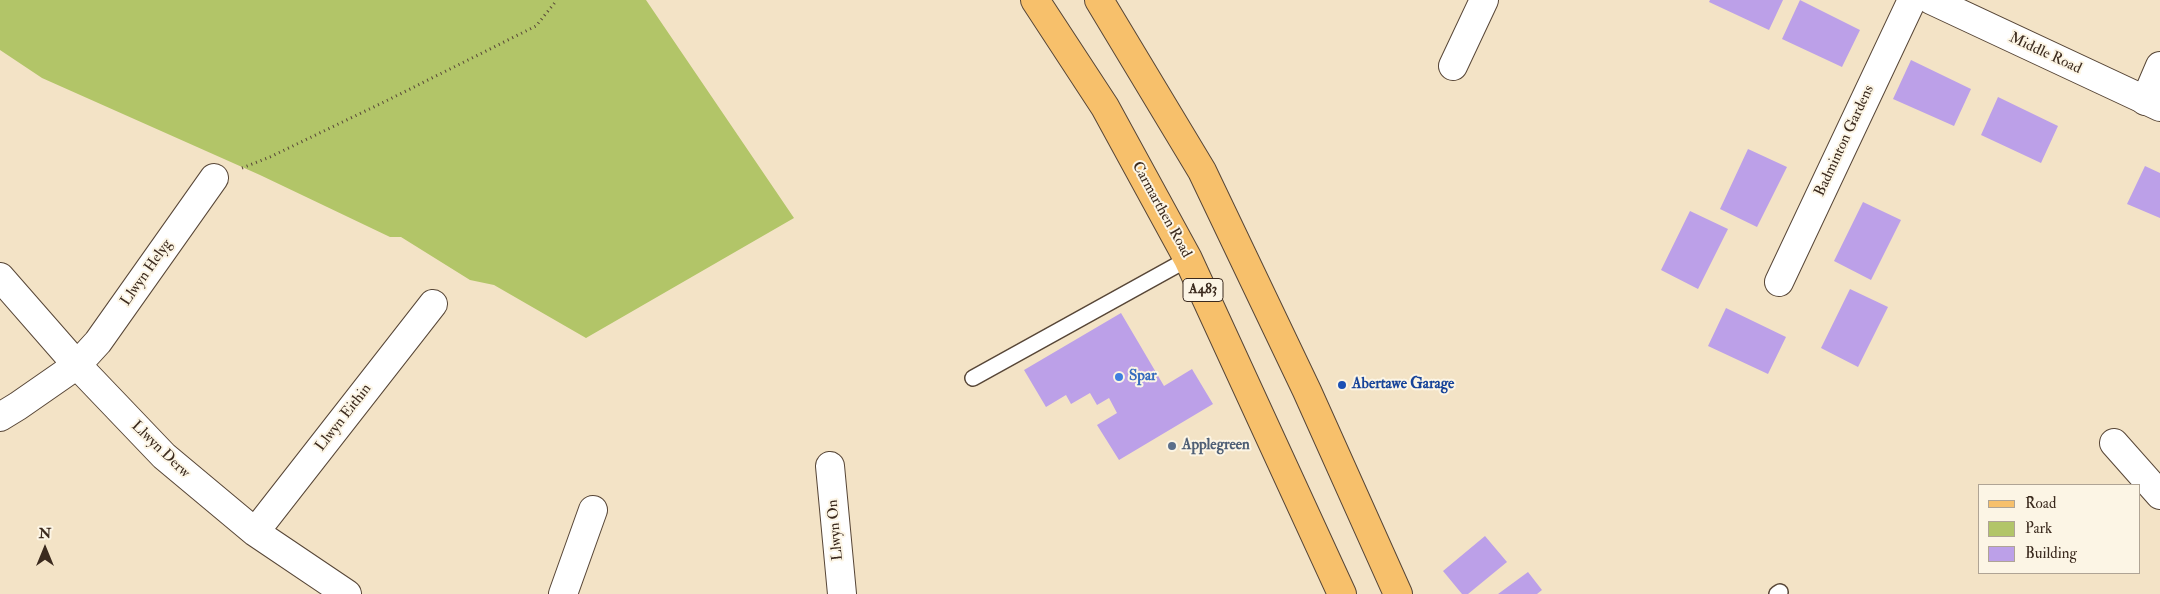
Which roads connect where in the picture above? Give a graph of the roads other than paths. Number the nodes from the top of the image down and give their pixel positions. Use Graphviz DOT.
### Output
graph roads {
  1 [pos="1035,0"];
  2 [pos="1099,0"];
  3 [pos="1484,0"];
  4 [pos="1912,0"];
  5 [pos="1931,0"];
  6 [pos="1453,66"];
  7 [pos="2160,66"];
  8 [pos="2153,104"];
  9 [pos="214,178"];
  10 [pos="1188,259"];
  11 [pos="0,277"];
  12 [pos="1779,282"];
  13 [pos="433,304"];
  14 [pos="77,365"];
  15 [pos="973,378"];
  16 [pos="0,416"];
  17 [pos="2114,443"];
  18 [pos="830,466"];
  19 [pos="2160,495"];
  20 [pos="592,510"];
  21 [pos="255,532"];
  22 [pos="347,594"];
  23 [pos="563,594"];
  24 [pos="842,594"];
  25 [pos="1342,594"];
  26 [pos="1398,594"];
  1 -- 10 [label="main road, Carmarthen Road / A483"];
  2 -- 26 [label="main road"];
  3 -- 6 [label="street"];
  4 -- 12 [label="street, Badminton Gardens"];
  5 -- 8 [label="street, Middle Road"];
  7 -- 8 [label="street"];
  9 -- 14 [label="street, Llwyn Helyg"];
  10 -- 15 [label="lane"];
  10 -- 25 [label="main road, Carmarthen Road / A483"];
  11 -- 14 [label="street, Llwyn Derw"];
  13 -- 21 [label="street, Llwyn Eithin"];
  14 -- 16 [label="street, Llwyn Helyg"];
  14 -- 21 [label="street, Llwyn Derw"];
  17 -- 19 [label="street"];
  18 -- 24 [label="street, Llwyn On"];
  20 -- 23 [label="street"];
  21 -- 22 [label="street, Llwyn Derw"];
}
